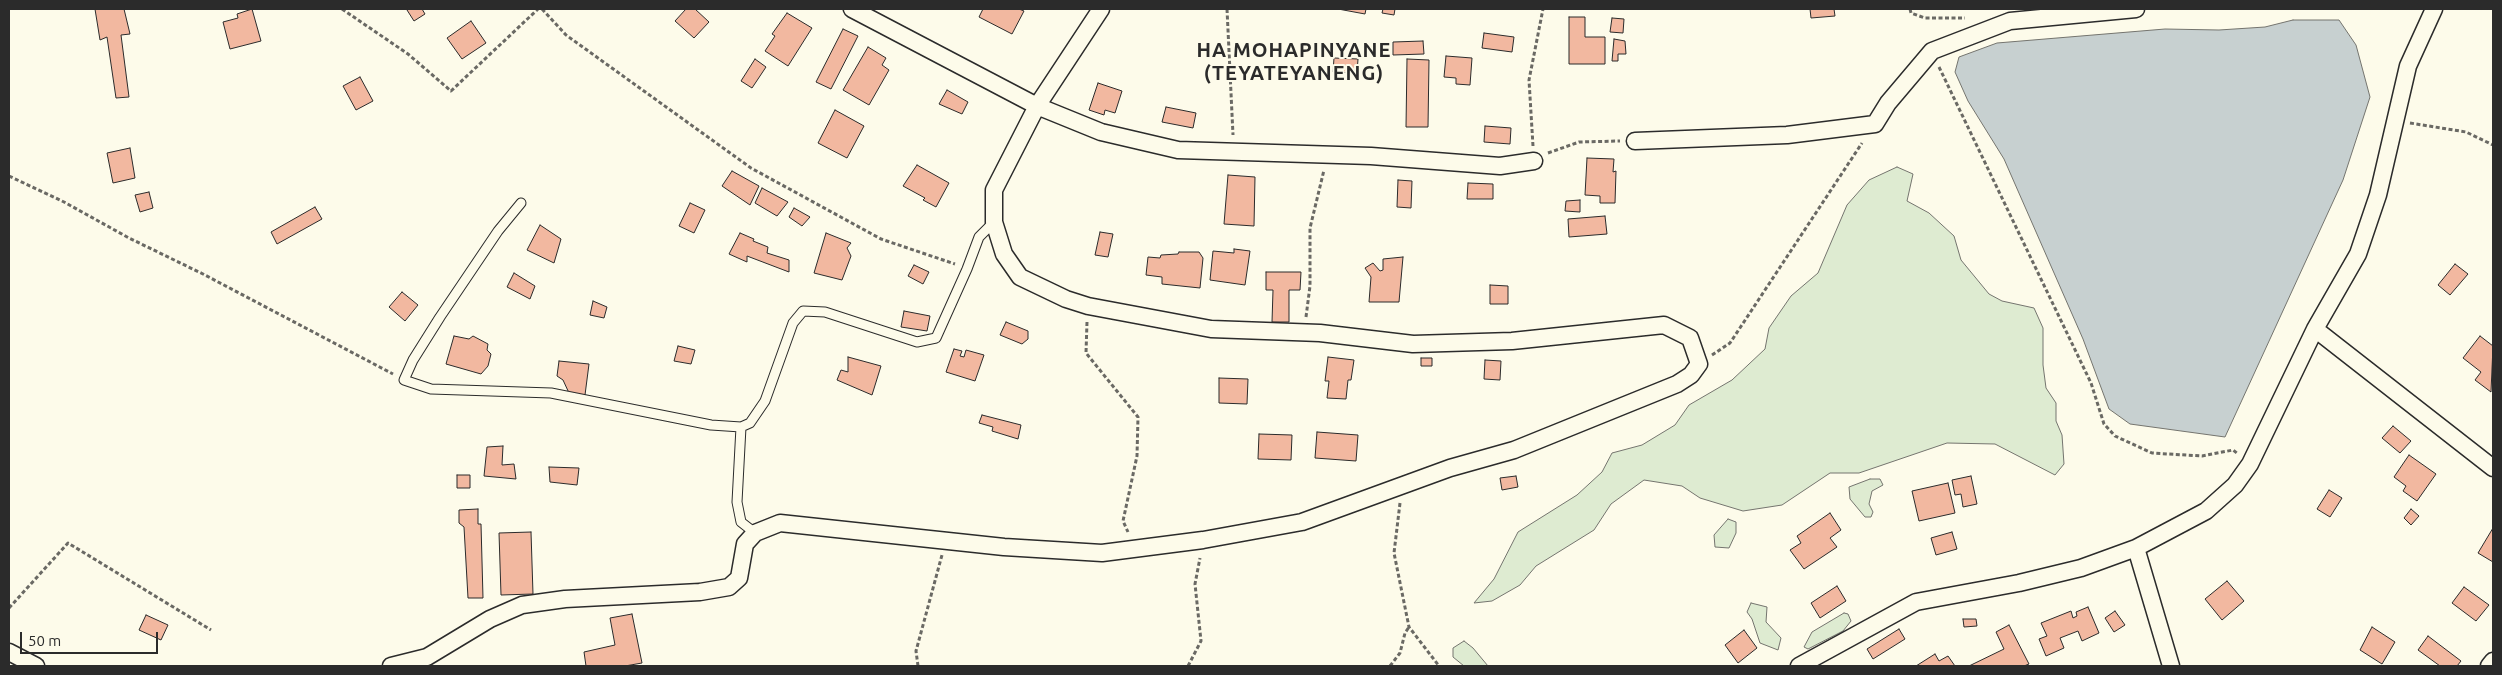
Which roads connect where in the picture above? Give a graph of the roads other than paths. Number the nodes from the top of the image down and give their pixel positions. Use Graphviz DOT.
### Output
graph roads {
  1 [pos="852,9"];
  2 [pos="1101,9"];
  3 [pos="2136,9"];
  4 [pos="2434,9"];
  5 [pos="1037,106"];
  6 [pos="1635,141"];
  7 [pos="1534,161"];
  8 [pos="521,204"];
  9 [pos="994,222"];
  10 [pos="2315,329"];
  11 [pos="741,428"];
  12 [pos="2493,468"];
  13 [pos="755,533"];
  14 [pos="2136,548"];
  15 [pos="9,652"];
  16 [pos="2493,661"];
  17 [pos="36,666"];
  18 [pos="391,666"];
  19 [pos="1799,666"];
  20 [pos="2171,666"];
  21 [pos="2489,666"];
  1 -- 5 [label="street"];
  2 -- 5 [label="street"];
  3 -- 6 [label="street"];
  4 -- 10 [label="street"];
  5 -- 7 [label="street"];
  5 -- 9 [label="street"];
  8 -- 11 [label="lane"];
  9 -- 11 [label="lane"];
  9 -- 13 [label="street"];
  10 -- 12 [label="street"];
  10 -- 14 [label="street"];
  11 -- 13 [label="lane"];
  13 -- 18 [label="street"];
  14 -- 19 [label="street"];
  14 -- 20 [label="street"];
  15 -- 17 [label="street"];
  16 -- 21 [label="street"];
}
